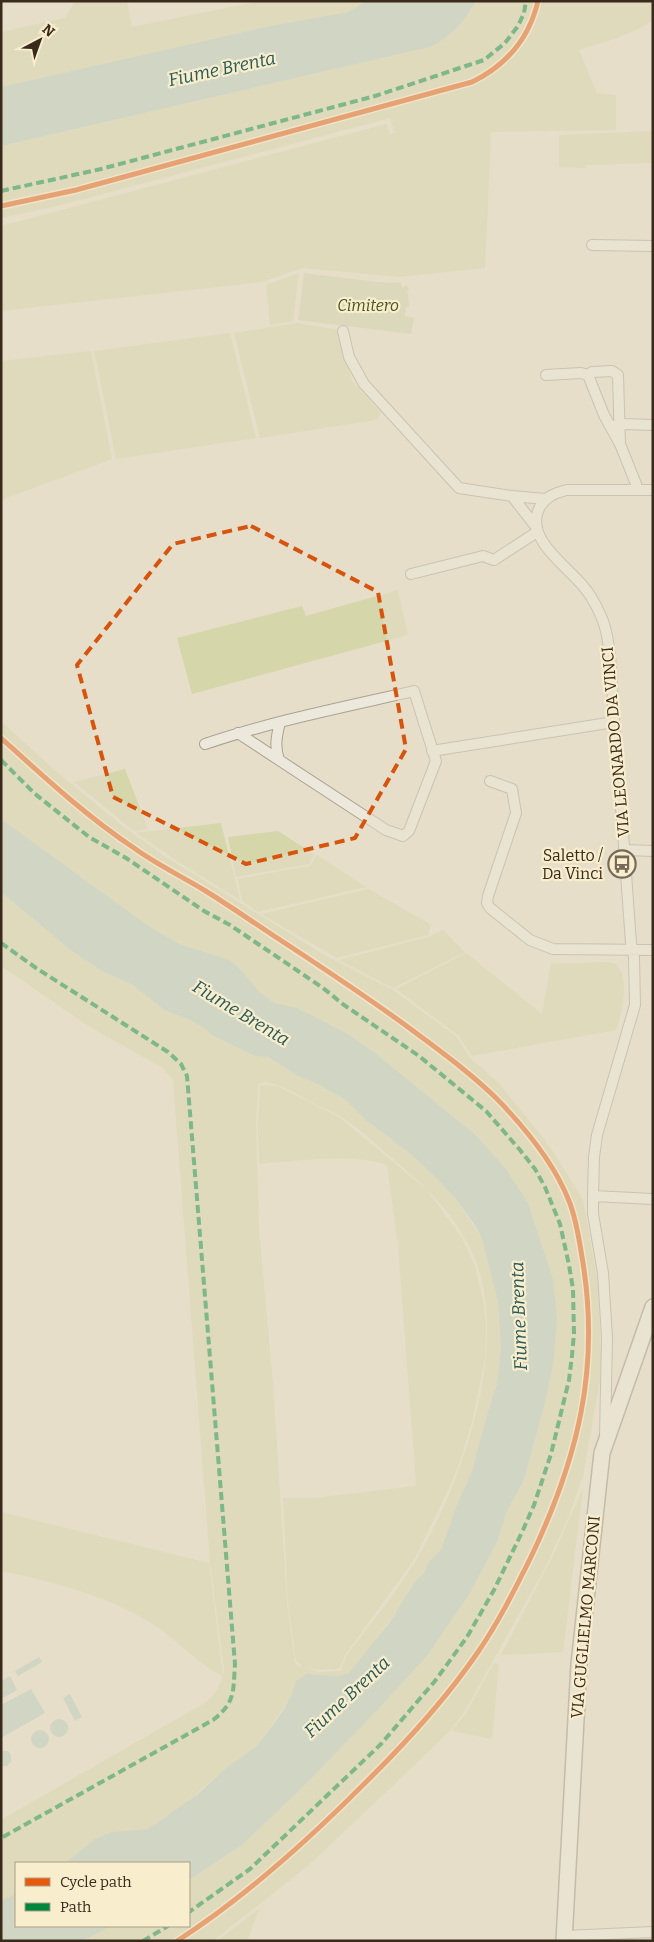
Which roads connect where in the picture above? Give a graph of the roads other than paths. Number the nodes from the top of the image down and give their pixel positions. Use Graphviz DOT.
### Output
graph roads {
  1 [pos="592,245"];
  2 [pos="653,246"];
  3 [pos="343,331"];
  4 [pos="588,375"];
  5 [pos="546,376"];
  6 [pos="615,425"];
  7 [pos="653,425"];
  8 [pos="636,490"];
  9 [pos="653,490"];
  10 [pos="512,496"];
  11 [pos="546,499"];
  12 [pos="537,530"];
  13 [pos="411,574"];
  14 [pos="280,722"];
  15 [pos="614,722"];
  16 [pos="238,733"];
  17 [pos="205,744"];
  18 [pos="432,751"];
  19 [pos="279,760"];
  20 [pos="490,781"];
  21 [pos="625,850"];
  22 [pos="653,851"];
  23 [pos="633,950"];
  24 [pos="653,950"];
  25 [pos="593,1196"];
  26 [pos="653,1199"];
  27 [pos="653,1307"];
  28 [pos="605,1443"];
  29 [pos="653,1932"];
  30 [pos="564,1938"];
  1 -- 2 [label="street"];
  3 -- 10 [label="street"];
  4 -- 5 [label="street"];
  4 -- 6 [label="street"];
  4 -- 6 [label="street"];
  6 -- 7 [label="street"];
  6 -- 8 [label="street"];
  8 -- 9 [label="street"];
  8 -- 11 [label="street"];
  10 -- 11 [label="street"];
  10 -- 12 [label="street, VIA LEONARDO DA VINCI"];
  11 -- 12 [label="street"];
  12 -- 13 [label="street"];
  12 -- 15 [label="street, VIA LEONARDO DA VINCI"];
  14 -- 16 [label="street"];
  14 -- 18 [label="street"];
  14 -- 19 [label="street"];
  15 -- 18 [label="street"];
  15 -- 21 [label="street, VIA LEONARDO DA VINCI"];
  16 -- 17 [label="street"];
  16 -- 19 [label="street"];
  18 -- 19 [label="street"];
  20 -- 23 [label="street"];
  21 -- 22 [label="street"];
  21 -- 23 [label="street, VIA LEONARDO DA VINCI"];
  23 -- 24 [label="street"];
  23 -- 25 [label="street, VIA LEONARDO DA VINCI"];
  25 -- 26 [label="street"];
  25 -- 28 [label="street, VIA LEONARDO DA VINCI"];
  27 -- 28 [label="main road, VIA GUGLIELMO MARCONI"];
  28 -- 30 [label="main road, VIA GUGLIELMO MARCONI"];
  29 -- 30 [label="street"];
}
